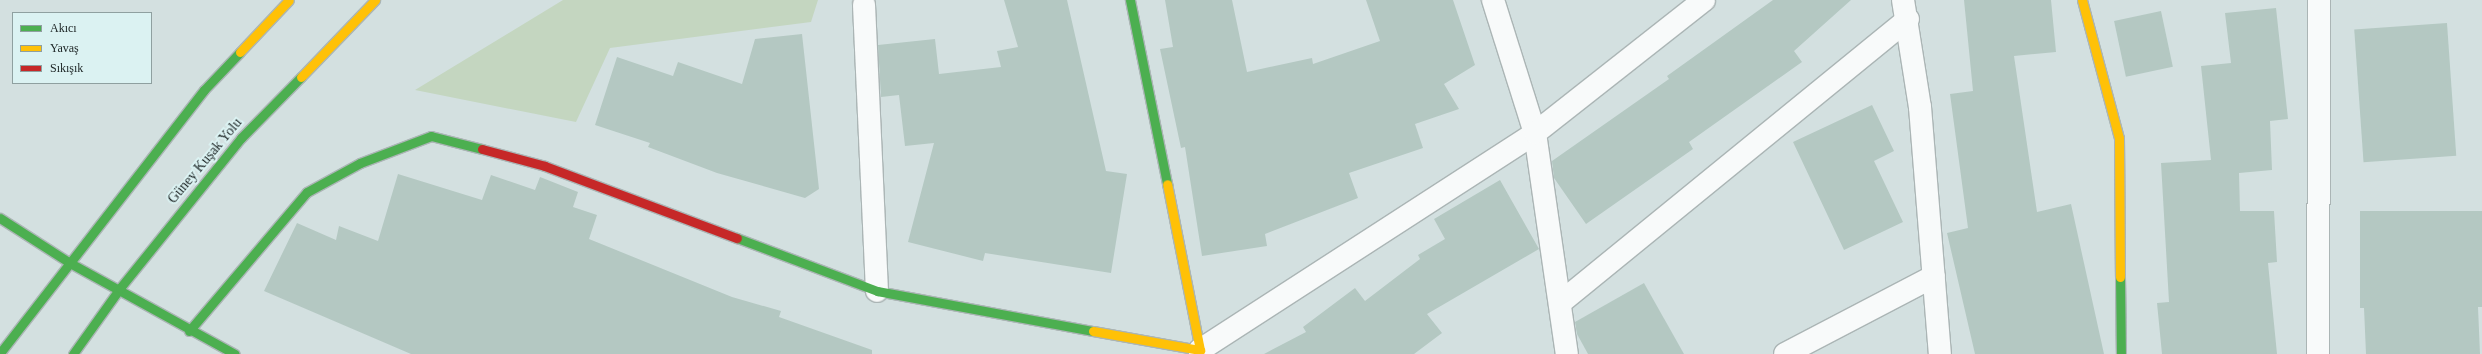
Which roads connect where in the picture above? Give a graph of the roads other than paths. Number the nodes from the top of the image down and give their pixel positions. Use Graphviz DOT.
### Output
graph roads {
  1 [pos="289,0"];
  2 [pos="375,0"];
  3 [pos="1130,0"];
  4 [pos="1493,0"];
  5 [pos="1704,0"];
  6 [pos="2082,0"];
  7 [pos="2320,0"];
  8 [pos="864,5"];
  9 [pos="1906,9"];
  10 [pos="1534,133"];
  11 [pos="0,218"];
  12 [pos="70,263"];
  13 [pos="1934,276"];
  14 [pos="120,288"];
  15 [pos="877,291"];
  16 [pos="1560,303"];
  17 [pos="188,331"];
  18 [pos="1200,352"];
  19 [pos="0,353"];
  20 [pos="73,354"];
  21 [pos="235,354"];
  22 [pos="1567,354"];
  23 [pos="1785,354"];
  24 [pos="1940,354"];
  25 [pos="2121,354"];
  26 [pos="2318,354"];
  1 -- 12 [label="street"];
  2 -- 14 [label="street, Güney Kuşak Yolu"];
  3 -- 18 [label="street"];
  4 -- 10 [label="street"];
  5 -- 10 [label="street"];
  6 -- 25 [label="street"];
  7 -- 26 [label="street"];
  8 -- 15 [label="street"];
  9 -- 13 [label="street"];
  9 -- 16 [label="street"];
  10 -- 16 [label="street"];
  10 -- 18 [label="street"];
  11 -- 12 [label="street"];
  12 -- 14 [label="street"];
  12 -- 19 [label="street"];
  13 -- 23 [label="street"];
  13 -- 24 [label="street"];
  14 -- 17 [label="street"];
  14 -- 20 [label="street, Güney Kuşak Yolu"];
  15 -- 17 [label="street"];
  15 -- 18 [label="street"];
  16 -- 22 [label="street"];
  17 -- 21 [label="street"];
}
